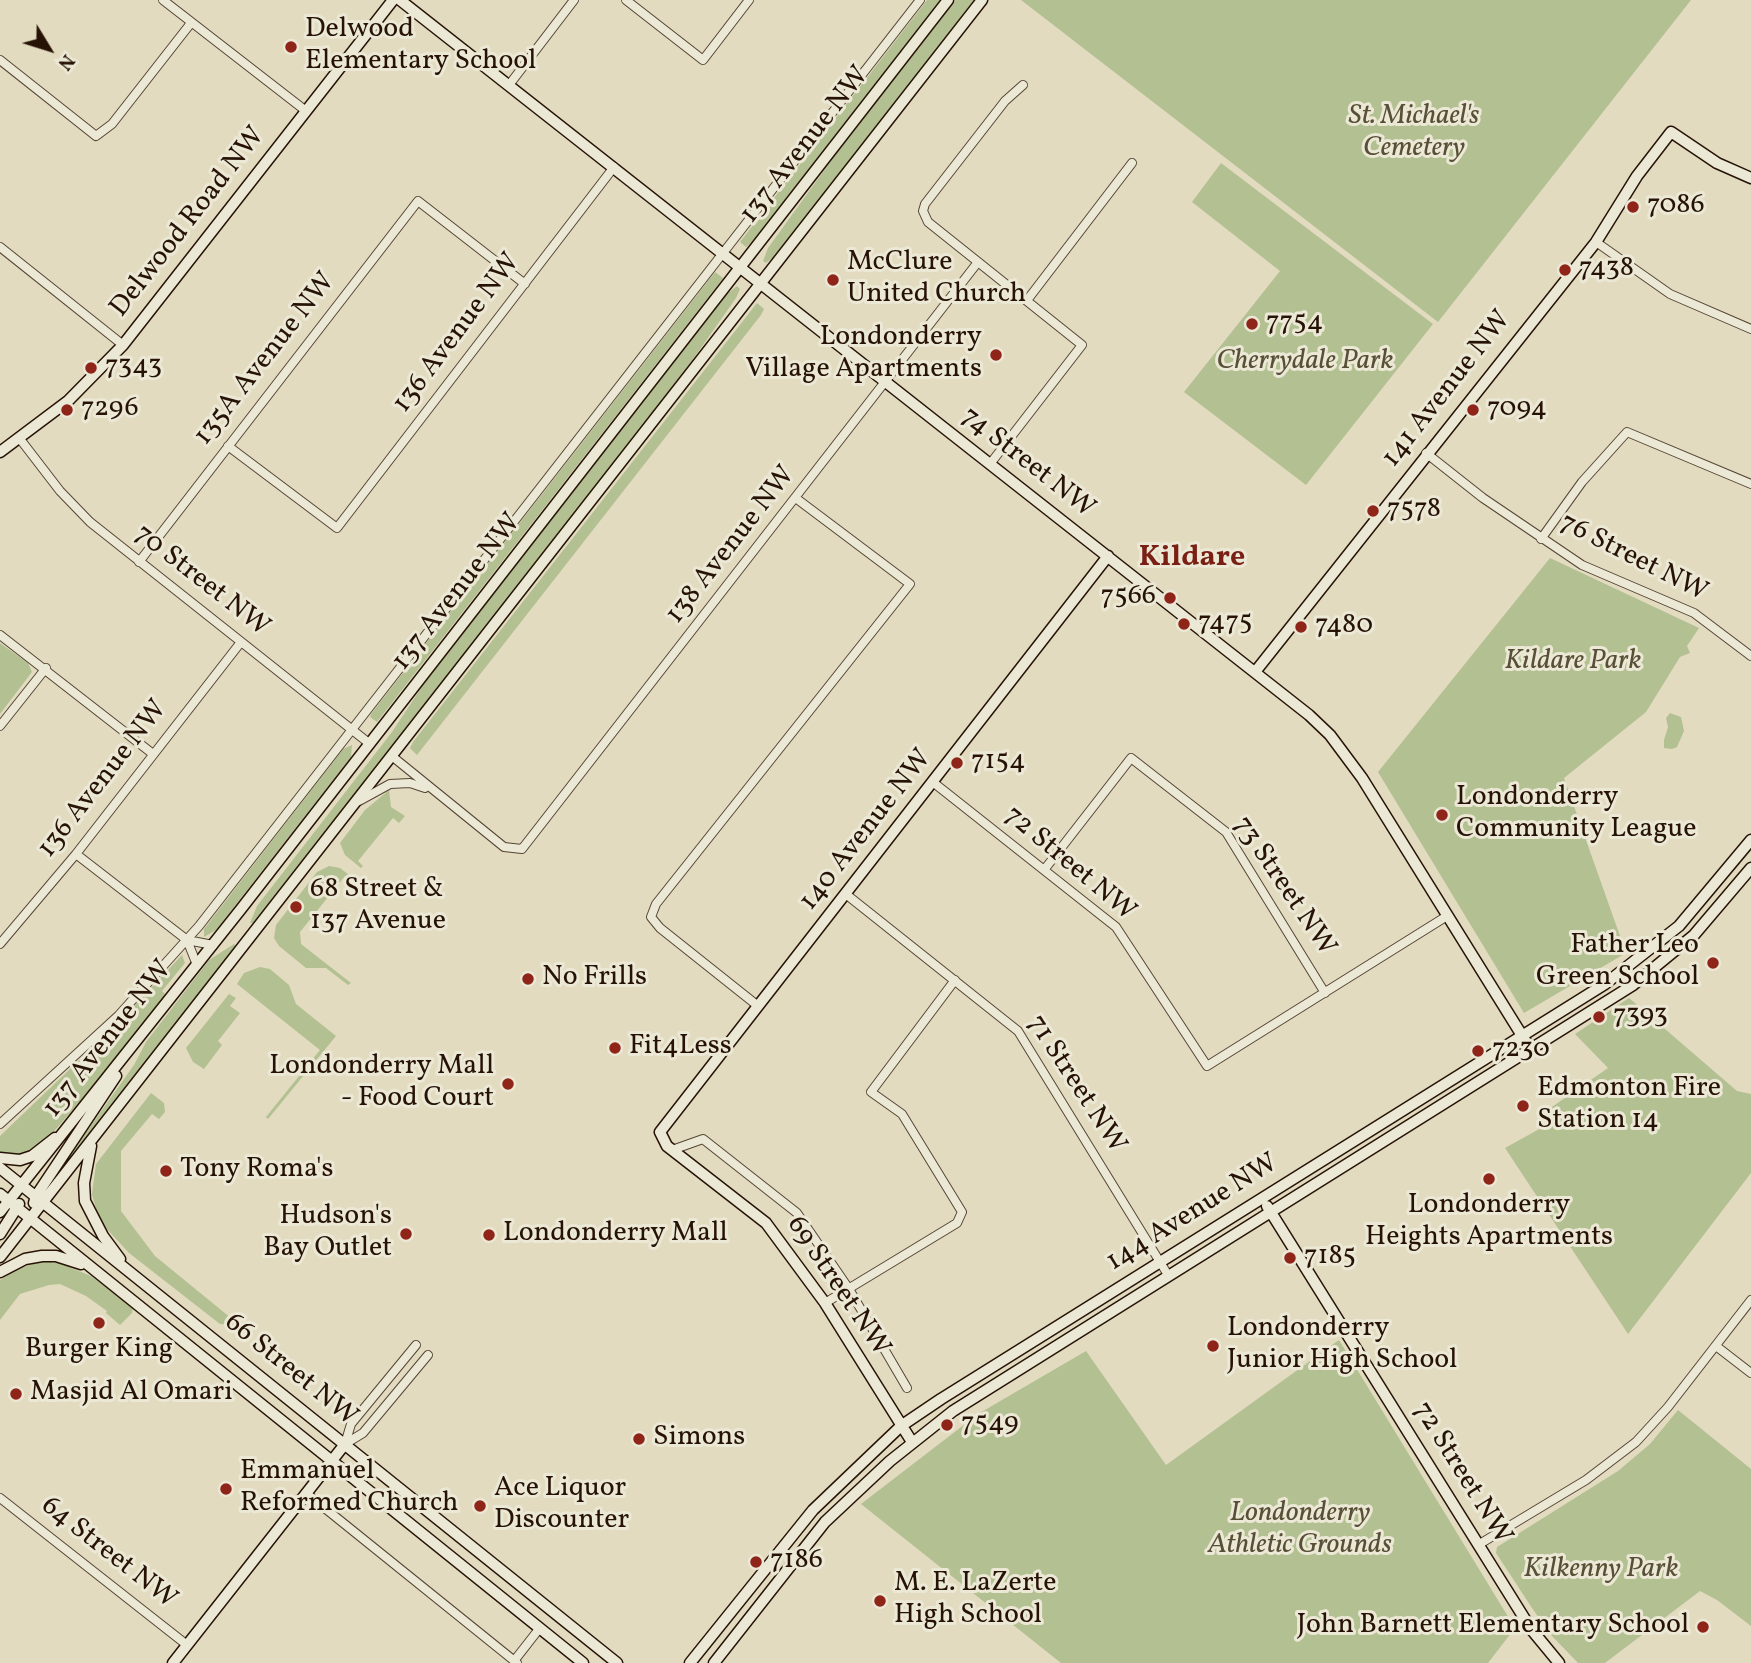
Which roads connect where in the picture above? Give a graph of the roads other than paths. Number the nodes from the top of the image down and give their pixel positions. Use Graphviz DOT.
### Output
graph roads {
  1 [pos="163,0"];
  2 [pos="393,0"];
  3 [pos="400,0"];
  4 [pos="574,0"];
  5 [pos="626,0"];
  6 [pos="749,0"];
  7 [pos="920,0"];
  8 [pos="948,0"];
  9 [pos="982,0"];
  10 [pos="191,23"];
  11 [pos="0,60"];
  12 [pos="509,85"];
  13 [pos="1023,85"];
  14 [pos="306,111"];
  15 [pos="1132,163"];
  16 [pos="614,167"];
  17 [pos="1751,178"];
  18 [pos="1596,242"];
  19 [pos="0,247"];
  20 [pos="723,253"];
  21 [pos="978,262"];
  22 [pos="740,268"];
  23 [pos="525,284"];
  24 [pos="760,284"];
  25 [pos="1028,299"];
  26 [pos="1751,329"];
  27 [pos="123,345"];
  28 [pos="886,383"];
  29 [pos="20,439"];
  30 [pos="228,446"];
  31 [pos="0,452"];
  32 [pos="1426,453"];
  33 [pos="990,464"];
  34 [pos="1751,484"];
  35 [pos="797,499"];
  36 [pos="1541,539"];
  37 [pos="1108,556"];
  38 [pos="139,562"];
  39 [pos="0,635"];
  40 [pos="240,642"];
  41 [pos="1751,656"];
  42 [pos="46,668"];
  43 [pos="1255,672"];
  44 [pos="0,726"];
  45 [pos="352,729"];
  46 [pos="370,744"];
  47 [pos="153,754"];
  48 [pos="393,757"];
  49 [pos="934,783"];
  50 [pos="431,790"];
  51 [pos="357,803"];
  52 [pos="1751,840"];
  53 [pos="76,853"];
  54 [pos="1751,867"];
  55 [pos="1044,870"];
  56 [pos="847,895"];
  57 [pos="1447,916"];
  58 [pos="187,940"];
  59 [pos="0,944"];
  60 [pos="213,945"];
  61 [pos="197,965"];
  62 [pos="955,980"];
  63 [pos="1325,993"];
  64 [pos="758,1006"];
  65 [pos="1522,1036"];
  66 [pos="135,1043"];
  67 [pos="1531,1050"];
  68 [pos="0,1124"];
  69 [pos="68,1128"];
  70 [pos="660,1132"];
  71 [pos="91,1144"];
  72 [pos="672,1150"];
  73 [pos="0,1158"];
  74 [pos="0,1168"];
  75 [pos="22,1186"];
  76 [pos="1262,1197"];
  77 [pos="40,1199"];
  78 [pos="9,1202"];
  79 [pos="0,1212"];
  80 [pos="1271,1212"];
  81 [pos="31,1220"];
  82 [pos="0,1234"];
  83 [pos="0,1257"];
  84 [pos="1160,1261"];
  85 [pos="93,1269"];
  86 [pos="0,1272"];
  87 [pos="131,1272"];
  88 [pos="1168,1275"];
  89 [pos="849,1289"];
  90 [pos="1751,1300"];
  91 [pos="825,1303"];
  92 [pos="416,1345"];
  93 [pos="1716,1346"];
  94 [pos="428,1355"];
  95 [pos="1751,1373"];
  96 [pos="907,1388"];
  97 [pos="901,1426"];
  98 [pos="912,1443"];
  99 [pos="345,1444"];
  100 [pos="332,1460"];
  101 [pos="306,1493"];
  102 [pos="0,1498"];
  103 [pos="1478,1545"];
  104 [pos="539,1629"];
  105 [pos="187,1645"];
  106 [pos="516,1662"];
  107 [pos="173,1663"];
  108 [pos="583,1663"];
  109 [pos="617,1663"];
  110 [pos="690,1663"];
  111 [pos="714,1663"];
  112 [pos="1559,1663"];
  1 -- 10 [label="street"];
  2 -- 14 [label="street, Delwood Road NW"];
  3 -- 12 [label="street, 74 Street NW"];
  4 -- 12 [label="street"];
  5 -- 6 [label="street"];
  7 -- 20 [label="street, 137 Avenue NW"];
  8 -- 22 [label="street, 137 Avenue NW"];
  9 -- 24 [label="street, 137 Avenue NW"];
  10 -- 11 [label="street"];
  10 -- 14 [label="street"];
  12 -- 16 [label="street, 74 Street NW"];
  13 -- 21 [label="street"];
  14 -- 27 [label="street, Delwood Road NW"];
  15 -- 25 [label="street"];
  16 -- 20 [label="street, 74 Street NW"];
  16 -- 23 [label="street, 136 Avenue NW"];
  17 -- 18 [label="street, 141 Avenue NW"];
  18 -- 26 [label="street"];
  18 -- 32 [label="street, 141 Avenue NW"];
  19 -- 27 [label="street"];
  20 -- 22 [label="street, 74 Street NW"];
  20 -- 45 [label="street, 137 Avenue NW"];
  21 -- 25 [label="street"];
  21 -- 28 [label="street, 138 Avenue NW"];
  22 -- 24 [label="street, 74 Street NW"];
  22 -- 46 [label="street, 137 Avenue NW"];
  23 -- 30 [label="street, 136 Avenue NW"];
  23 -- 30 [label="street, 135A Avenue NW"];
  24 -- 28 [label="street, 74 Street NW"];
  24 -- 48 [label="street, 137 Avenue NW"];
  25 -- 33 [label="street"];
  27 -- 29 [label="street, Delwood Road NW"];
  28 -- 33 [label="street, 74 Street NW"];
  28 -- 35 [label="street, 138 Avenue NW"];
  29 -- 31 [label="street, Delwood Road NW"];
  29 -- 38 [label="street, 70 Street NW"];
  30 -- 38 [label="street, 135A Avenue NW"];
  32 -- 36 [label="street, 76 Street NW"];
  32 -- 43 [label="street, 141 Avenue NW"];
  33 -- 37 [label="street, 74 Street NW"];
  34 -- 36 [label="street"];
  35 -- 50 [label="street, 138 Avenue NW"];
  35 -- 64 [label="street"];
  36 -- 41 [label="street, 76 Street NW"];
  37 -- 43 [label="street, 74 Street NW"];
  37 -- 49 [label="street, 140 Avenue NW"];
  38 -- 40 [label="street, 70 Street NW"];
  39 -- 42 [label="street"];
  40 -- 45 [label="street, 70 Street NW"];
  40 -- 47 [label="street, 136 Avenue NW"];
  42 -- 44 [label="street"];
  42 -- 47 [label="street"];
  43 -- 57 [label="street, 74 Street NW"];
  45 -- 46 [label="street, 70 Street NW"];
  45 -- 58 [label="street, 137 Avenue NW"];
  46 -- 60 [label="street, 137 Avenue NW"];
  47 -- 53 [label="street, 136 Avenue NW"];
  48 -- 50 [label="street"];
  48 -- 51 [label="street, 137 Avenue NW"];
  49 -- 55 [label="street, 72 Street NW"];
  49 -- 56 [label="street, 140 Avenue NW"];
  50 -- 51 [label="street, 137 Avenue NW"];
  51 -- 71 [label="street, 137 Avenue NW"];
  52 -- 65 [label="street, 144 Avenue NW"];
  53 -- 58 [label="street"];
  53 -- 59 [label="street, 136 Avenue NW"];
  54 -- 67 [label="street, 144 Avenue NW"];
  55 -- 63 [label="street, 72 Street NW"];
  55 -- 63 [label="street, 73 Street NW"];
  56 -- 62 [label="street, 71 Street NW"];
  56 -- 64 [label="street, 140 Avenue NW"];
  57 -- 63 [label="street"];
  57 -- 65 [label="street, 74 Street NW"];
  58 -- 60 [label="street"];
  58 -- 61 [label="street"];
  58 -- 68 [label="street, 137 Avenue NW"];
  60 -- 61 [label="street, 137 Avenue NW"];
  61 -- 66 [label="street, 137 Avenue NW"];
  62 -- 84 [label="street, 71 Street NW"];
  62 -- 89 [label="street"];
  64 -- 70 [label="street, 140 Avenue NW"];
  65 -- 67 [label="street, 74 Street NW"];
  65 -- 76 [label="street, 144 Avenue NW"];
  66 -- 69 [label="street, 137 Avenue NW"];
  66 -- 77 [label="street"];
  67 -- 80 [label="street, 144 Avenue NW"];
  69 -- 73 [label="street"];
  69 -- 75 [label="street, 137 Avenue NW"];
  70 -- 72 [label="street, 69 Street NW"];
  71 -- 77 [label="street, 137 Avenue NW"];
  71 -- 87 [label="street"];
  72 -- 89 [label="street, 69 Street NW"];
  72 -- 91 [label="street, 69 Street NW"];
  74 -- 75 [label="street, 66 Street NW"];
  75 -- 77 [label="street, 66 Street NW"];
  75 -- 78 [label="street, 137 Avenue NW"];
  76 -- 80 [label="street, 72 Street NW"];
  76 -- 84 [label="street, 144 Avenue NW"];
  77 -- 81 [label="street"];
  77 -- 87 [label="street, 66 Street NW"];
  78 -- 79 [label="street, 137 Avenue NW"];
  78 -- 81 [label="street, 66 Street NW"];
  78 -- 82 [label="street"];
  80 -- 88 [label="street, 144 Avenue NW"];
  80 -- 103 [label="street, 72 Street NW"];
  81 -- 83 [label="street"];
  81 -- 85 [label="street, 66 Street NW"];
  84 -- 88 [label="street, 71 Street NW"];
  84 -- 97 [label="street, 144 Avenue NW"];
  85 -- 86 [label="street"];
  85 -- 100 [label="street, 66 Street NW"];
  87 -- 99 [label="street, 66 Street NW"];
  88 -- 98 [label="street, 144 Avenue NW"];
  89 -- 91 [label="street"];
  89 -- 96 [label="street, 69 Street NW"];
  90 -- 93 [label="street"];
  91 -- 97 [label="street, 69 Street NW"];
  92 -- 99 [label="street"];
  93 -- 95 [label="street"];
  93 -- 103 [label="street"];
  94 -- 99 [label="street"];
  97 -- 98 [label="street, 69 Street NW"];
  97 -- 110 [label="street, 144 Avenue NW"];
  98 -- 111 [label="street, 144 Avenue NW"];
  99 -- 100 [label="street"];
  99 -- 109 [label="street, 66 Street NW"];
  100 -- 101 [label="street"];
  100 -- 104 [label="street, 66 Street NW"];
  101 -- 105 [label="street"];
  101 -- 106 [label="street"];
  102 -- 105 [label="street, 64 Street NW"];
  103 -- 112 [label="street, 72 Street NW"];
  104 -- 106 [label="street"];
  104 -- 108 [label="street, 66 Street NW"];
  105 -- 107 [label="street"];
}
